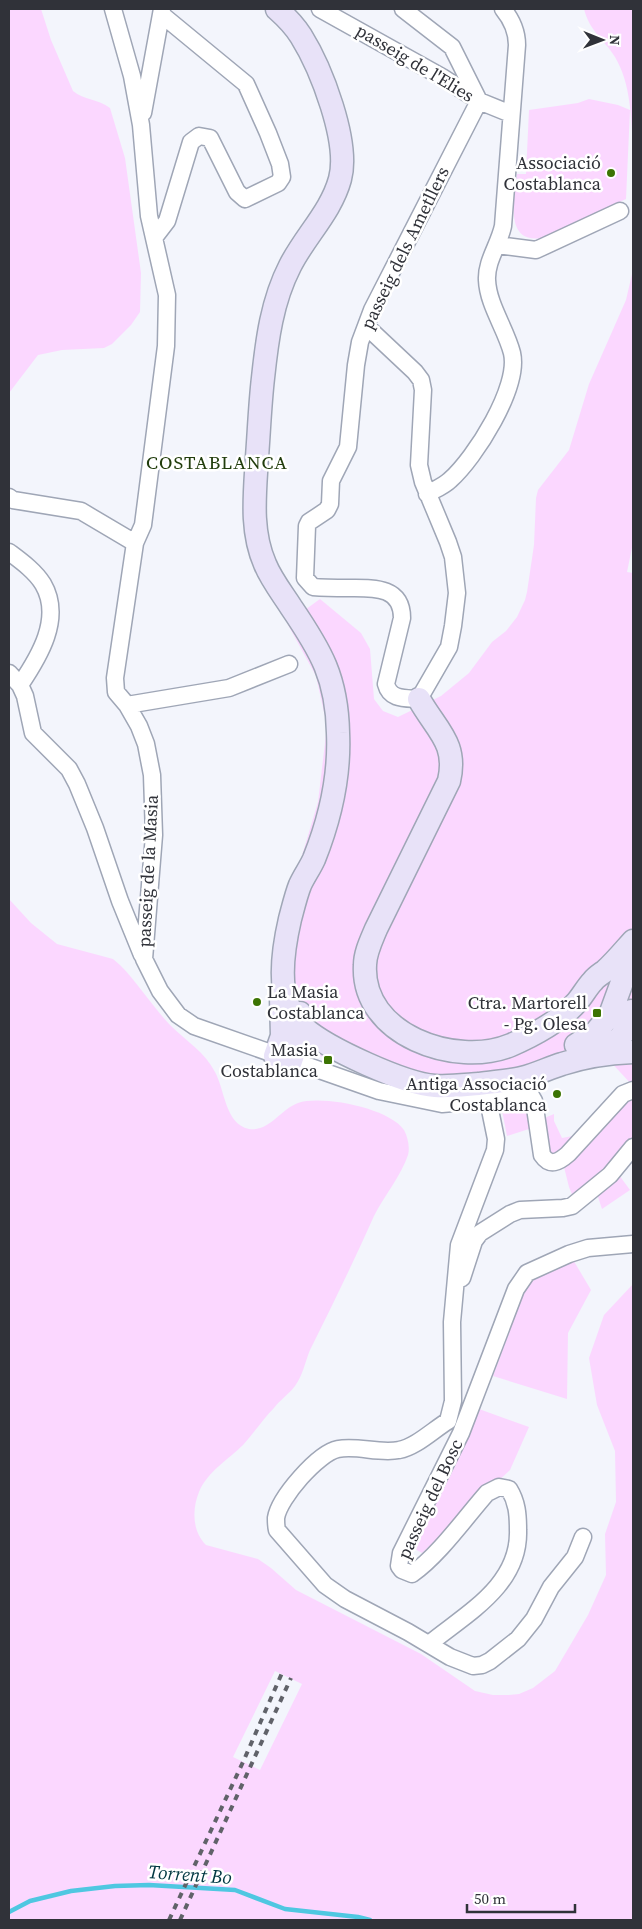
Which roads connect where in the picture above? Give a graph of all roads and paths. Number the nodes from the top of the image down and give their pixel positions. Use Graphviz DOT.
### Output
graph roads {
  1 [pos="113,9"];
  2 [pos="277,9"];
  3 [pos="320,9"];
  4 [pos="403,9"];
  5 [pos="503,9"];
  6 [pos="161,11"];
  7 [pos="478,101"];
  8 [pos="512,114"];
  9 [pos="141,125"];
  10 [pos="620,211"];
  11 [pos="154,238"];
  12 [pos="497,246"];
  13 [pos="366,326"];
  14 [pos="427,494"];
  15 [pos="9,497"];
  16 [pos="135,543"];
  17 [pos="9,552"];
  18 [pos="289,664"];
  19 [pos="14,679"];
  20 [pos="419,699"];
  21 [pos="127,705"];
  22 [pos="633,941"];
  23 [pos="633,952"];
  24 [pos="144,959"];
  25 [pos="613,977"];
  26 [pos="291,983"];
  27 [pos="625,1013"];
  28 [pos="351,1040"];
  29 [pos="630,1043"];
  30 [pos="288,1045"];
  31 [pos="584,1050"];
  32 [pos="460,1085"];
  33 [pos="633,1090"];
  34 [pos="488,1100"];
  35 [pos="633,1147"];
  36 [pos="633,1244"];
  37 [pos="453,1306"];
  38 [pos="448,1421"];
  39 [pos="460,1433"];
  40 [pos="583,1538"];
  41 [pos="429,1644"];
  1 -- 9 [label="street"];
  2 -- 26 [label="main road"];
  3 -- 7 [label="street, passeig de l'Elies"];
  4 -- 7 [label="street"];
  5 -- 8 [label="street"];
  6 -- 9 [label="street"];
  6 -- 11 [label="street"];
  7 -- 8 [label="street, passeig de l'Elies"];
  7 -- 13 [label="street, passeig dels Ametllers"];
  8 -- 12 [label="street"];
  9 -- 11 [label="street, passeig de la Masia"];
  10 -- 12 [label="street"];
  11 -- 16 [label="street, passeig de la Masia"];
  12 -- 14 [label="street"];
  13 -- 14 [label="street"];
  13 -- 20 [label="street, passeig dels Ametllers"];
  14 -- 20 [label="street"];
  15 -- 16 [label="street"];
  16 -- 21 [label="street, passeig de la Masia"];
  17 -- 19 [label="street"];
  18 -- 21 [label="street"];
  19 -- 24 [label="street"];
  20 -- 25 [label="main road"];
  21 -- 24 [label="street, passeig de la Masia"];
  22 -- 25 [label="main road"];
  23 -- 25 [label="main road"];
  24 -- 30 [label="street, passeig de la Masia"];
  25 -- 27 [label="main road"];
  26 -- 28 [label="main road"];
  26 -- 30 [label="main road"];
  27 -- 29 [label="main road"];
  27 -- 31 [label="main road"];
  28 -- 30 [label="main road"];
  28 -- 32 [label="main road"];
  29 -- 31 [label="main road"];
  30 -- 32 [label="main road"];
  30 -- 34 [label="street, passeig de la Masia"];
  31 -- 32 [label="main road"];
  33 -- 34 [label="street, passeig de la Masia"];
  34 -- 37 [label="street"];
  35 -- 37 [label="street"];
  36 -- 39 [label="street, passeig del Bosc"];
  37 -- 38 [label="street"];
  38 -- 39 [label="street"];
  38 -- 41 [label="street"];
  39 -- 41 [label="street, passeig del Bosc"];
  40 -- 41 [label="street"];
}
